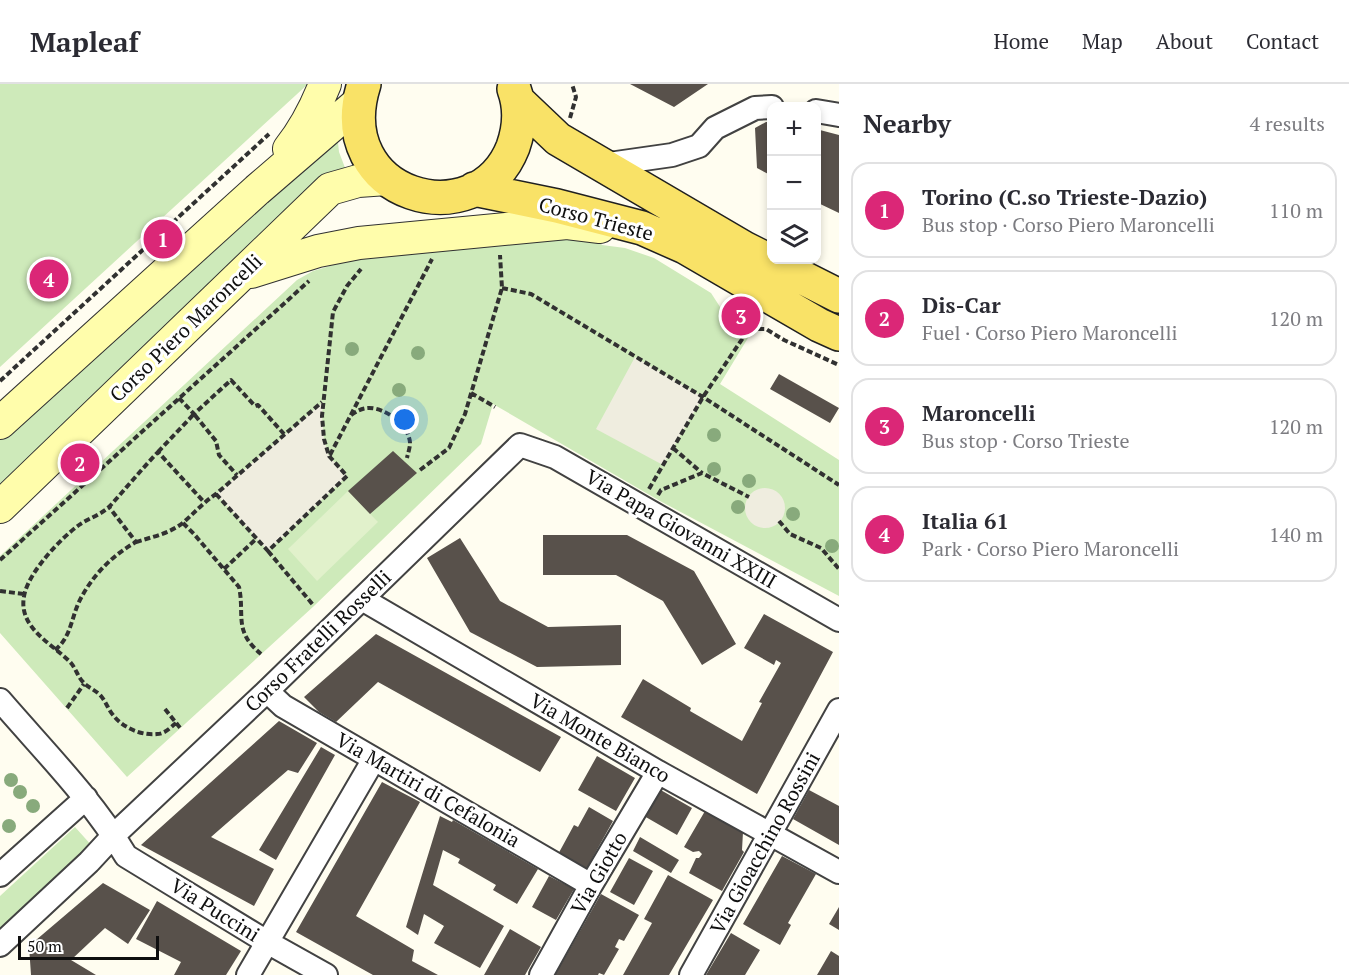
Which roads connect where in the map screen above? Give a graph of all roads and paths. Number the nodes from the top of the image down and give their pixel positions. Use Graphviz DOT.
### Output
graph roads {
  1 [pos="325,84"];
  2 [pos="572,84"];
  3 [pos="515,92"];
  4 [pos="361,93"];
  5 [pos="767,107"];
  6 [pos="821,112"];
  7 [pos="839,115"];
  8 [pos="570,119"];
  9 [pos="270,133"];
  10 [pos="602,165"];
  11 [pos="387,179"];
  12 [pos="474,189"];
  13 [pos="257,190"];
  14 [pos="642,228"];
  15 [pos="511,254"];
  16 [pos="500,255"];
  17 [pos="489,256"];
  18 [pos="432,258"];
  19 [pos="443,258"];
  20 [pos="421,259"];
  21 [pos="357,265"];
  22 [pos="241,276"];
  23 [pos="315,277"];
  24 [pos="502,288"];
  25 [pos="839,296"];
  26 [pos="839,334"];
  27 [pos="839,365"];
  28 [pos="0,381"];
  29 [pos="471,393"];
  30 [pos="703,397"];
  31 [pos="179,398"];
  32 [pos="323,402"];
  33 [pos="495,407"];
  34 [pos="194,414"];
  35 [pos="351,415"];
  36 [pos="0,423"];
  37 [pos="284,434"];
  38 [pos="520,445"];
  39 [pos="673,448"];
  40 [pos="158,452"];
  41 [pos="329,456"];
  42 [pos="407,458"];
  43 [pos="420,470"];
  44 [pos="702,473"];
  45 [pos="237,475"];
  46 [pos="839,485"];
  47 [pos="216,494"];
  48 [pos="749,497"];
  49 [pos="204,502"];
  50 [pos="645,502"];
  51 [pos="0,507"];
  52 [pos="109,507"];
  53 [pos="779,521"];
  54 [pos="183,523"];
  55 [pos="257,539"];
  56 [pos="136,542"];
  57 [pos="268,551"];
  58 [pos="0,560"];
  59 [pos="224,568"];
  60 [pos="839,569"];
  61 [pos="0,591"];
  62 [pos="24,594"];
  63 [pos="362,599"];
  64 [pos="314,606"];
  65 [pos="839,620"];
  66 [pos="55,650"];
  67 [pos="261,654"];
  68 [pos="84,684"];
  69 [pos="267,691"];
  70 [pos="0,700"];
  71 [pos="67,708"];
  72 [pos="165,709"];
  73 [pos="839,710"];
  74 [pos="176,723"];
  75 [pos="181,729"];
  76 [pos="374,759"];
  77 [pos="658,772"];
  78 [pos="86,798"];
  79 [pos="770,834"];
  80 [pos="114,835"];
  81 [pos="839,872"];
  82 [pos="0,874"];
  83 [pos="591,885"];
  84 [pos="267,942"];
  85 [pos="0,945"];
  86 [pos="248,975"];
  87 [pos="326,975"];
  88 [pos="541,975"];
  89 [pos="691,975"];
  1 -- 13 [label="main road"];
  2 -- 8 [label="path"];
  3 -- 10 [label="main road, Corso Trieste"];
  3 -- 12 [label="main road"];
  4 -- 11 [label="main road"];
  4 -- 13 [label="main road"];
  5 -- 10 [label="street"];
  6 -- 7 [label="street"];
  9 -- 28 [label="path"];
  10 -- 25 [label="main road, Corso Trieste"];
  11 -- 12 [label="main road"];
  11 -- 22 [label="main road, Corso Piero Maroncelli"];
  12 -- 14 [label="main road, Corso Trieste"];
  13 -- 36 [label="main road"];
  14 -- 22 [label="main road"];
  14 -- 26 [label="main road, Corso Trieste"];
  15 -- 16 [label="path"];
  16 -- 17 [label="path"];
  16 -- 24 [label="path"];
  18 -- 19 [label="path"];
  18 -- 20 [label="path"];
  18 -- 35 [label="path"];
  21 -- 32 [label="path"];
  22 -- 51 [label="main road, Corso Piero Maroncelli"];
  23 -- 31 [label="path"];
  24 -- 29 [label="path"];
  24 -- 30 [label="path"];
  27 -- 30 [label="path"];
  29 -- 33 [label="path"];
  29 -- 43 [label="path"];
  30 -- 39 [label="path"];
  30 -- 46 [label="path"];
  31 -- 34 [label="path"];
  31 -- 58 [label="path"];
  32 -- 37 [label="path"];
  32 -- 41 [label="path"];
  34 -- 37 [label="path"];
  34 -- 40 [label="path"];
  34 -- 45 [label="path"];
  35 -- 41 [label="path"];
  35 -- 42 [label="path"];
  37 -- 45 [label="path"];
  38 -- 50 [label="street, Via Papa Giovanni XXIII"];
  38 -- 63 [label="street, Corso Fratelli Rosselli"];
  39 -- 44 [label="path"];
  39 -- 50 [label="path"];
  40 -- 49 [label="path"];
  40 -- 52 [label="path"];
  41 -- 57 [label="path"];
  44 -- 48 [label="path"];
  44 -- 50 [label="path"];
  45 -- 47 [label="path"];
  47 -- 49 [label="path"];
  47 -- 55 [label="path"];
  49 -- 54 [label="path"];
  50 -- 65 [label="street, Via Papa Giovanni XXIII"];
  52 -- 56 [label="path"];
  52 -- 62 [label="path"];
  53 -- 60 [label="path"];
  54 -- 56 [label="path"];
  54 -- 59 [label="path"];
  55 -- 57 [label="path"];
  55 -- 59 [label="path"];
  56 -- 66 [label="path"];
  57 -- 64 [label="path"];
  59 -- 67 [label="path"];
  61 -- 62 [label="path"];
  62 -- 66 [label="path"];
  63 -- 69 [label="street, Corso Fratelli Rosselli"];
  63 -- 77 [label="street, Via Monte Bianco"];
  66 -- 68 [label="path"];
  68 -- 71 [label="path"];
  68 -- 74 [label="path"];
  69 -- 76 [label="street, Via Martiri di Cefalonia"];
  69 -- 80 [label="street, Corso Fratelli Rosselli"];
  70 -- 78 [label="street, Via Puccini"];
  72 -- 74 [label="path"];
  73 -- 79 [label="street, Via Gioacchino Rossini"];
  74 -- 75 [label="path"];
  76 -- 83 [label="street, Via Martiri di Cefalonia"];
  76 -- 84 [label="street"];
  77 -- 79 [label="street, Via Monte Bianco"];
  77 -- 83 [label="street, Via Giotto"];
  78 -- 80 [label="street, Via Puccini"];
  78 -- 82 [label="street"];
  79 -- 81 [label="street, Via Monte Bianco"];
  79 -- 89 [label="street, Via Gioacchino Rossini"];
  80 -- 84 [label="street, Via Puccini"];
  80 -- 85 [label="street, Corso Fratelli Rosselli"];
  83 -- 88 [label="street, Via Giotto"];
  84 -- 86 [label="street"];
  84 -- 87 [label="street, Via Puccini"];
}
